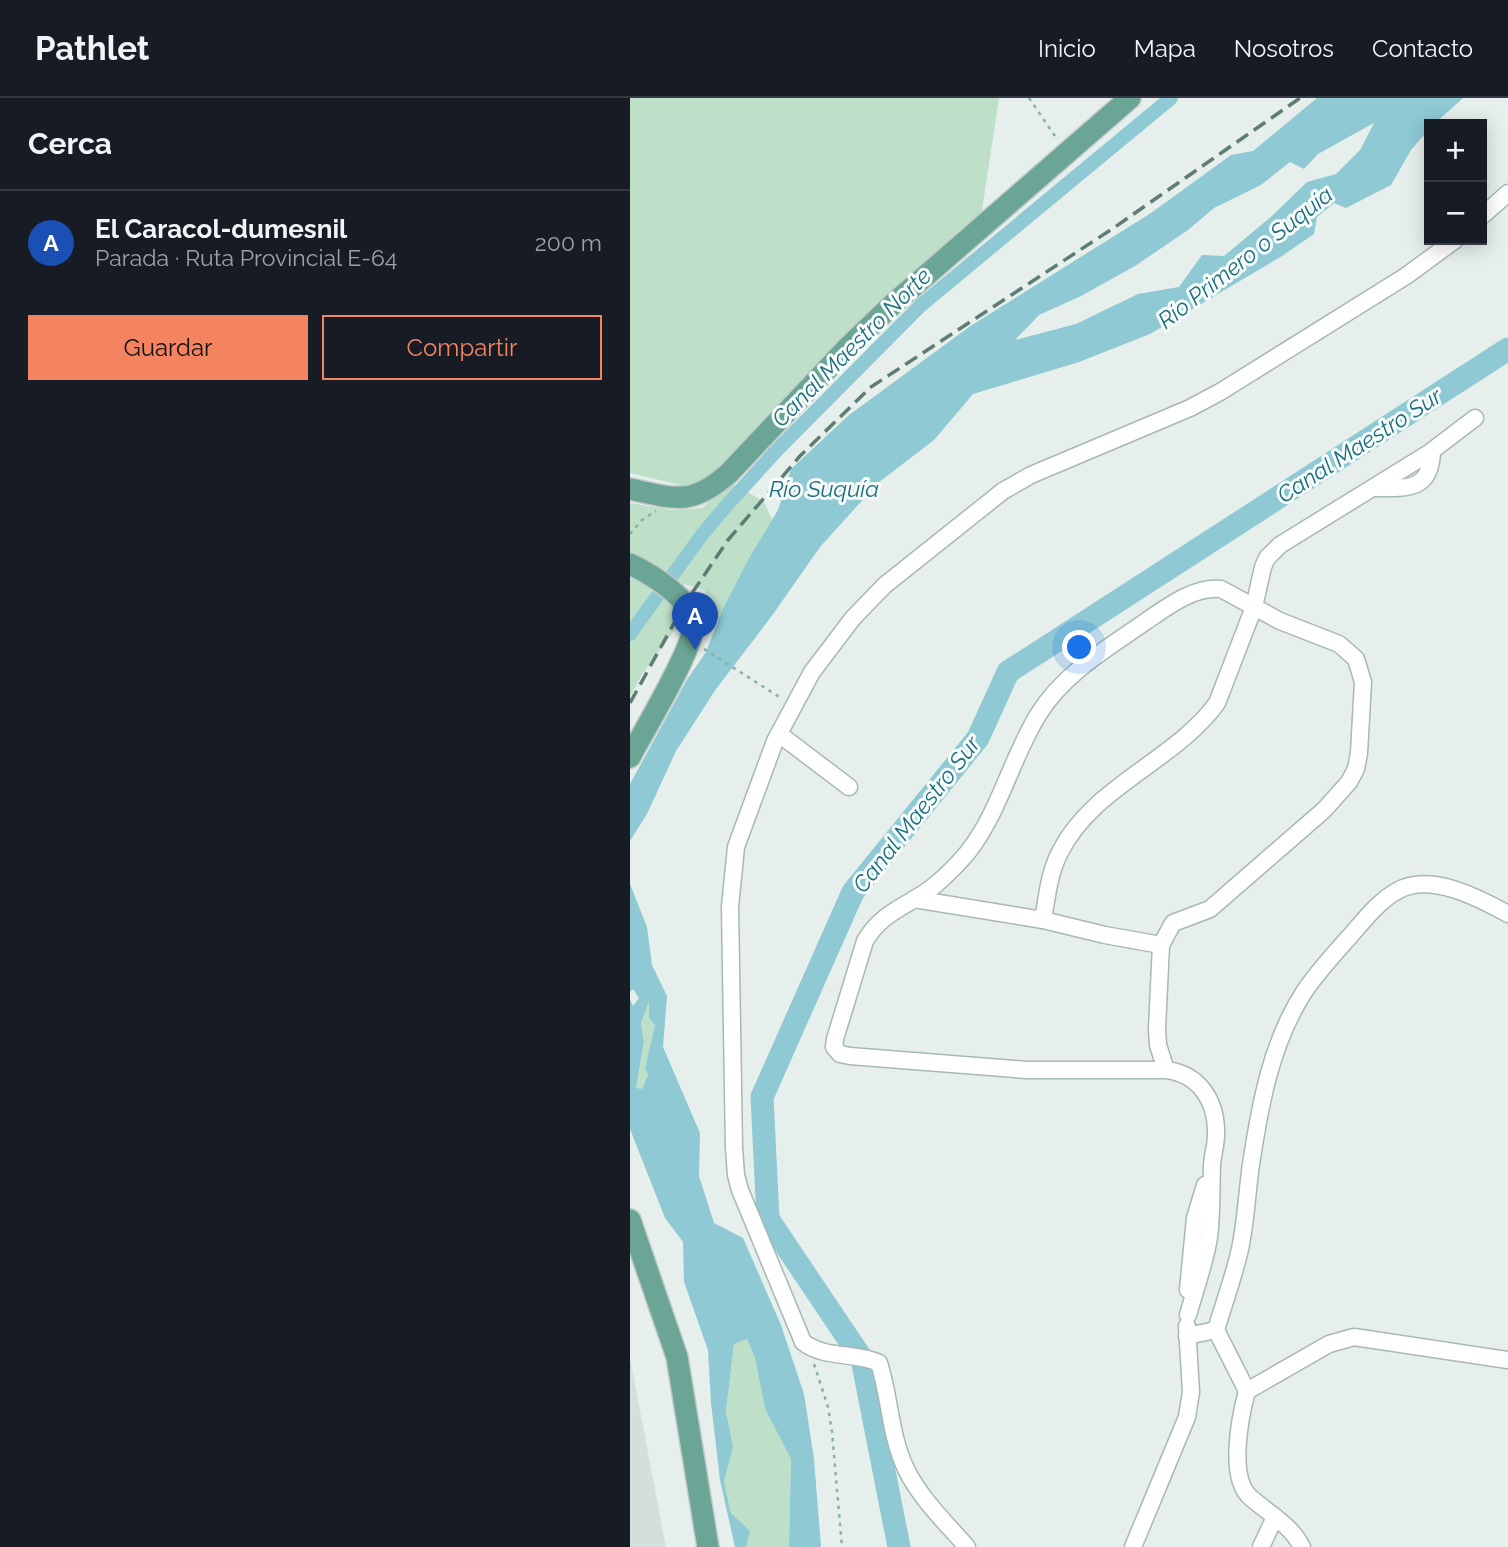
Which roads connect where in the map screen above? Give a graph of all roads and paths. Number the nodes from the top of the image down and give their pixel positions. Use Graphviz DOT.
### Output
graph roads {
  1 [pos="1029,98"];
  2 [pos="1130,98"];
  3 [pos="1067,154"];
  4 [pos="1508,193"];
  5 [pos="1487,212"];
  6 [pos="1448,245"];
  7 [pos="1475,418"];
  8 [pos="630,489"];
  9 [pos="677,497"];
  10 [pos="630,534"];
  11 [pos="630,564"];
  12 [pos="1254,607"];
  13 [pos="703,649"];
  14 [pos="792,706"];
  15 [pos="779,734"];
  16 [pos="630,757"];
  17 [pos="849,787"];
  18 [pos="914,899"];
  19 [pos="1508,914"];
  20 [pos="1043,920"];
  21 [pos="1161,945"];
  22 [pos="1166,1070"];
  23 [pos="630,1220"];
  24 [pos="1216,1330"];
  25 [pos="1187,1336"];
  26 [pos="809,1347"];
  27 [pos="1508,1360"];
  28 [pos="1247,1391"];
  29 [pos="1275,1517"];
  30 [pos="708,1547"];
  31 [pos="842,1547"];
  32 [pos="967,1547"];
  33 [pos="1133,1547"];
  34 [pos="1261,1547"];
  35 [pos="1302,1547"];
  1 -- 3 [label="path"];
  2 -- 3 [label="main road"];
  3 -- 9 [label="main road"];
  4 -- 5 [label="street"];
  6 -- 14 [label="street"];
  7 -- 12 [label="street"];
  8 -- 9 [label="main road"];
  9 -- 10 [label="path"];
  11 -- 16 [label="main road"];
  12 -- 18 [label="street"];
  12 -- 20 [label="street"];
  12 -- 21 [label="street"];
  13 -- 14 [label="path"];
  14 -- 15 [label="street"];
  15 -- 17 [label="street"];
  15 -- 26 [label="street"];
  18 -- 20 [label="street"];
  18 -- 22 [label="street"];
  19 -- 24 [label="street"];
  20 -- 21 [label="street"];
  21 -- 22 [label="street"];
  22 -- 25 [label="street"];
  23 -- 30 [label="main road"];
  24 -- 25 [label="street"];
  24 -- 28 [label="street"];
  25 -- 33 [label="street"];
  26 -- 31 [label="path"];
  26 -- 32 [label="street"];
  27 -- 28 [label="street"];
  28 -- 29 [label="street"];
  29 -- 34 [label="street"];
  29 -- 35 [label="street"];
}
